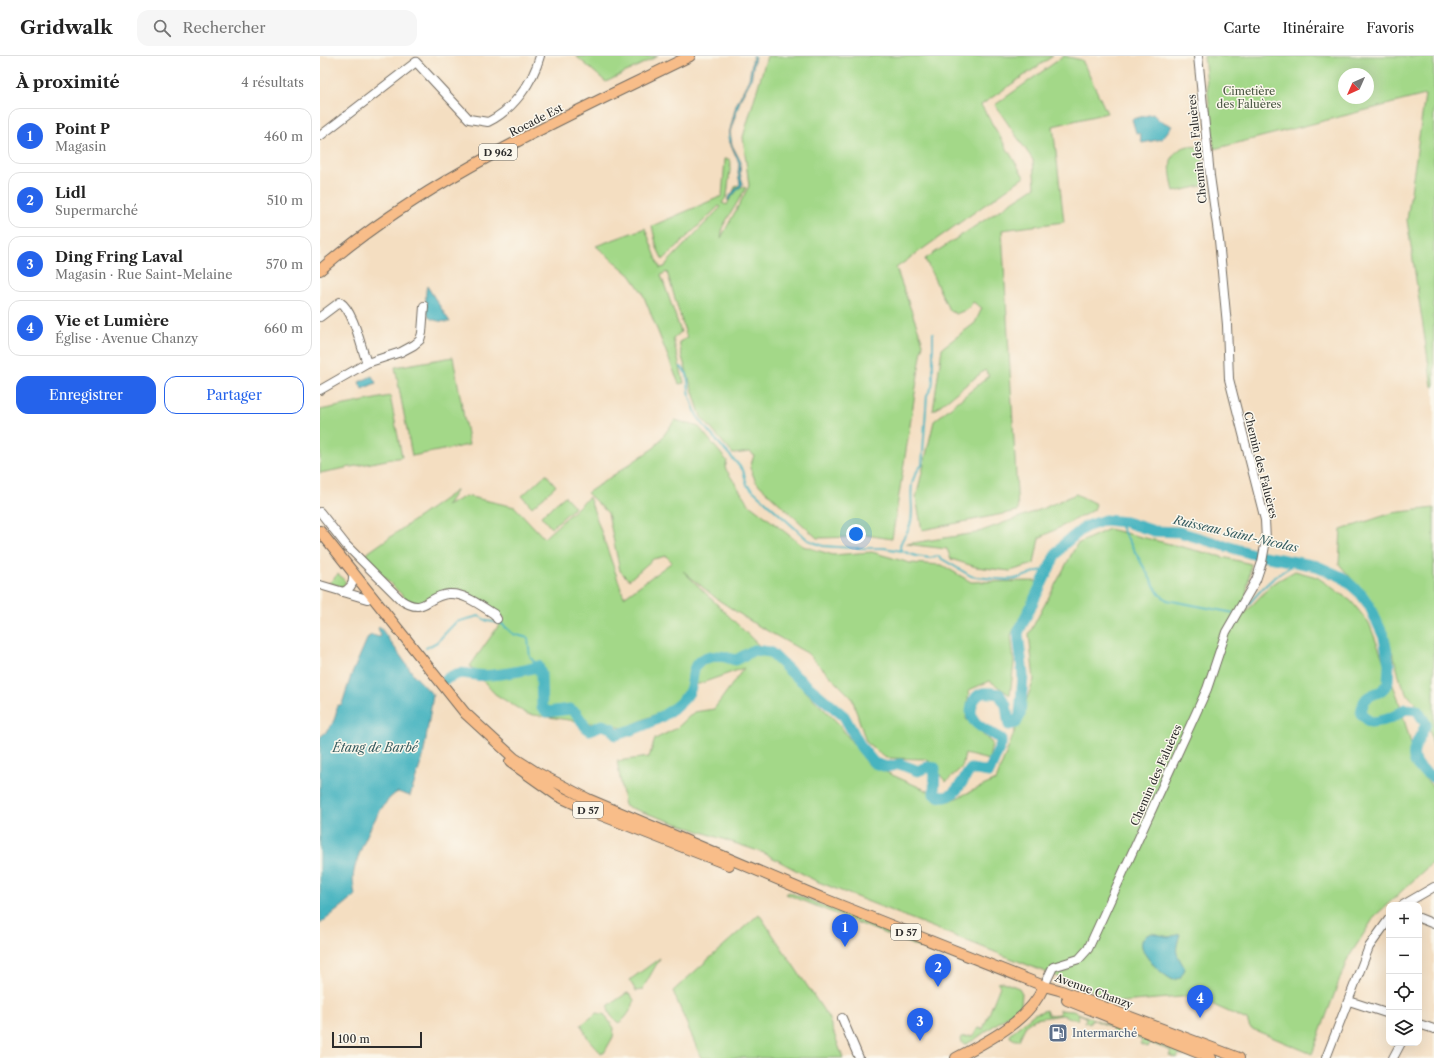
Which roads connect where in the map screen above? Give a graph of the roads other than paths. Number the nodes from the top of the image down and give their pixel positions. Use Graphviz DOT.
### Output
graph roads {
  1 [pos="540,56"];
  2 [pos="690,56"];
  3 [pos="1198,56"];
  4 [pos="418,59"];
  5 [pos="320,136"];
  6 [pos="320,270"];
  7 [pos="424,306"];
  8 [pos="320,317"];
  9 [pos="367,363"];
  10 [pos="320,390"];
  11 [pos="320,512"];
  12 [pos="320,532"];
  13 [pos="320,539"];
  14 [pos="353,576"];
  15 [pos="320,585"];
  16 [pos="342,592"];
  17 [pos="367,599"];
  18 [pos="497,619"];
  19 [pos="1434,887"];
  20 [pos="822,898"];
  21 [pos="1408,902"];
  22 [pos="1422,919"];
  23 [pos="1386,923"];
  24 [pos="1434,924"];
  25 [pos="1044,986"];
  26 [pos="1349,1000"];
  27 [pos="1386,1013"];
  28 [pos="842,1018"];
  29 [pos="1342,1021"];
  30 [pos="1422,1025"];
  31 [pos="1434,1029"];
  32 [pos="1399,1046"];
  33 [pos="859,1058"];
  34 [pos="956,1058"];
  35 [pos="1211,1058"];
  36 [pos="1239,1058"];
  37 [pos="1326,1058"];
  38 [pos="1332,1058"];
  39 [pos="1393,1058"];
  1 -- 4 [label="street"];
  2 -- 6 [label="main road, Rocade Est / D 962"];
  3 -- 25 [label="street, Chemin des Faluères"];
  4 -- 5 [label="street"];
  7 -- 9 [label="street"];
  8 -- 9 [label="street"];
  9 -- 10 [label="street"];
  11 -- 18 [label="street"];
  12 -- 14 [label="main road, D 57"];
  13 -- 14 [label="main road, D 57"];
  14 -- 16 [label="street"];
  14 -- 17 [label="main road, D 57"];
  14 -- 20 [label="main road, D 57"];
  15 -- 16 [label="street"];
  16 -- 17 [label="street"];
  17 -- 20 [label="main road, D 57"];
  19 -- 21 [label="street"];
  20 -- 25 [label="main road, D 57"];
  22 -- 24 [label="street"];
  23 -- 26 [label="street"];
  25 -- 34 [label="main road"];
  25 -- 35 [label="main road, Avenue Chanzy / D 57"];
  25 -- 36 [label="main road, Avenue Chanzy / D 57"];
  26 -- 27 [label="street"];
  26 -- 29 [label="street"];
  28 -- 33 [label="street"];
  29 -- 37 [label="street"];
  29 -- 38 [label="street"];
  30 -- 31 [label="street"];
  32 -- 39 [label="street"];
}
